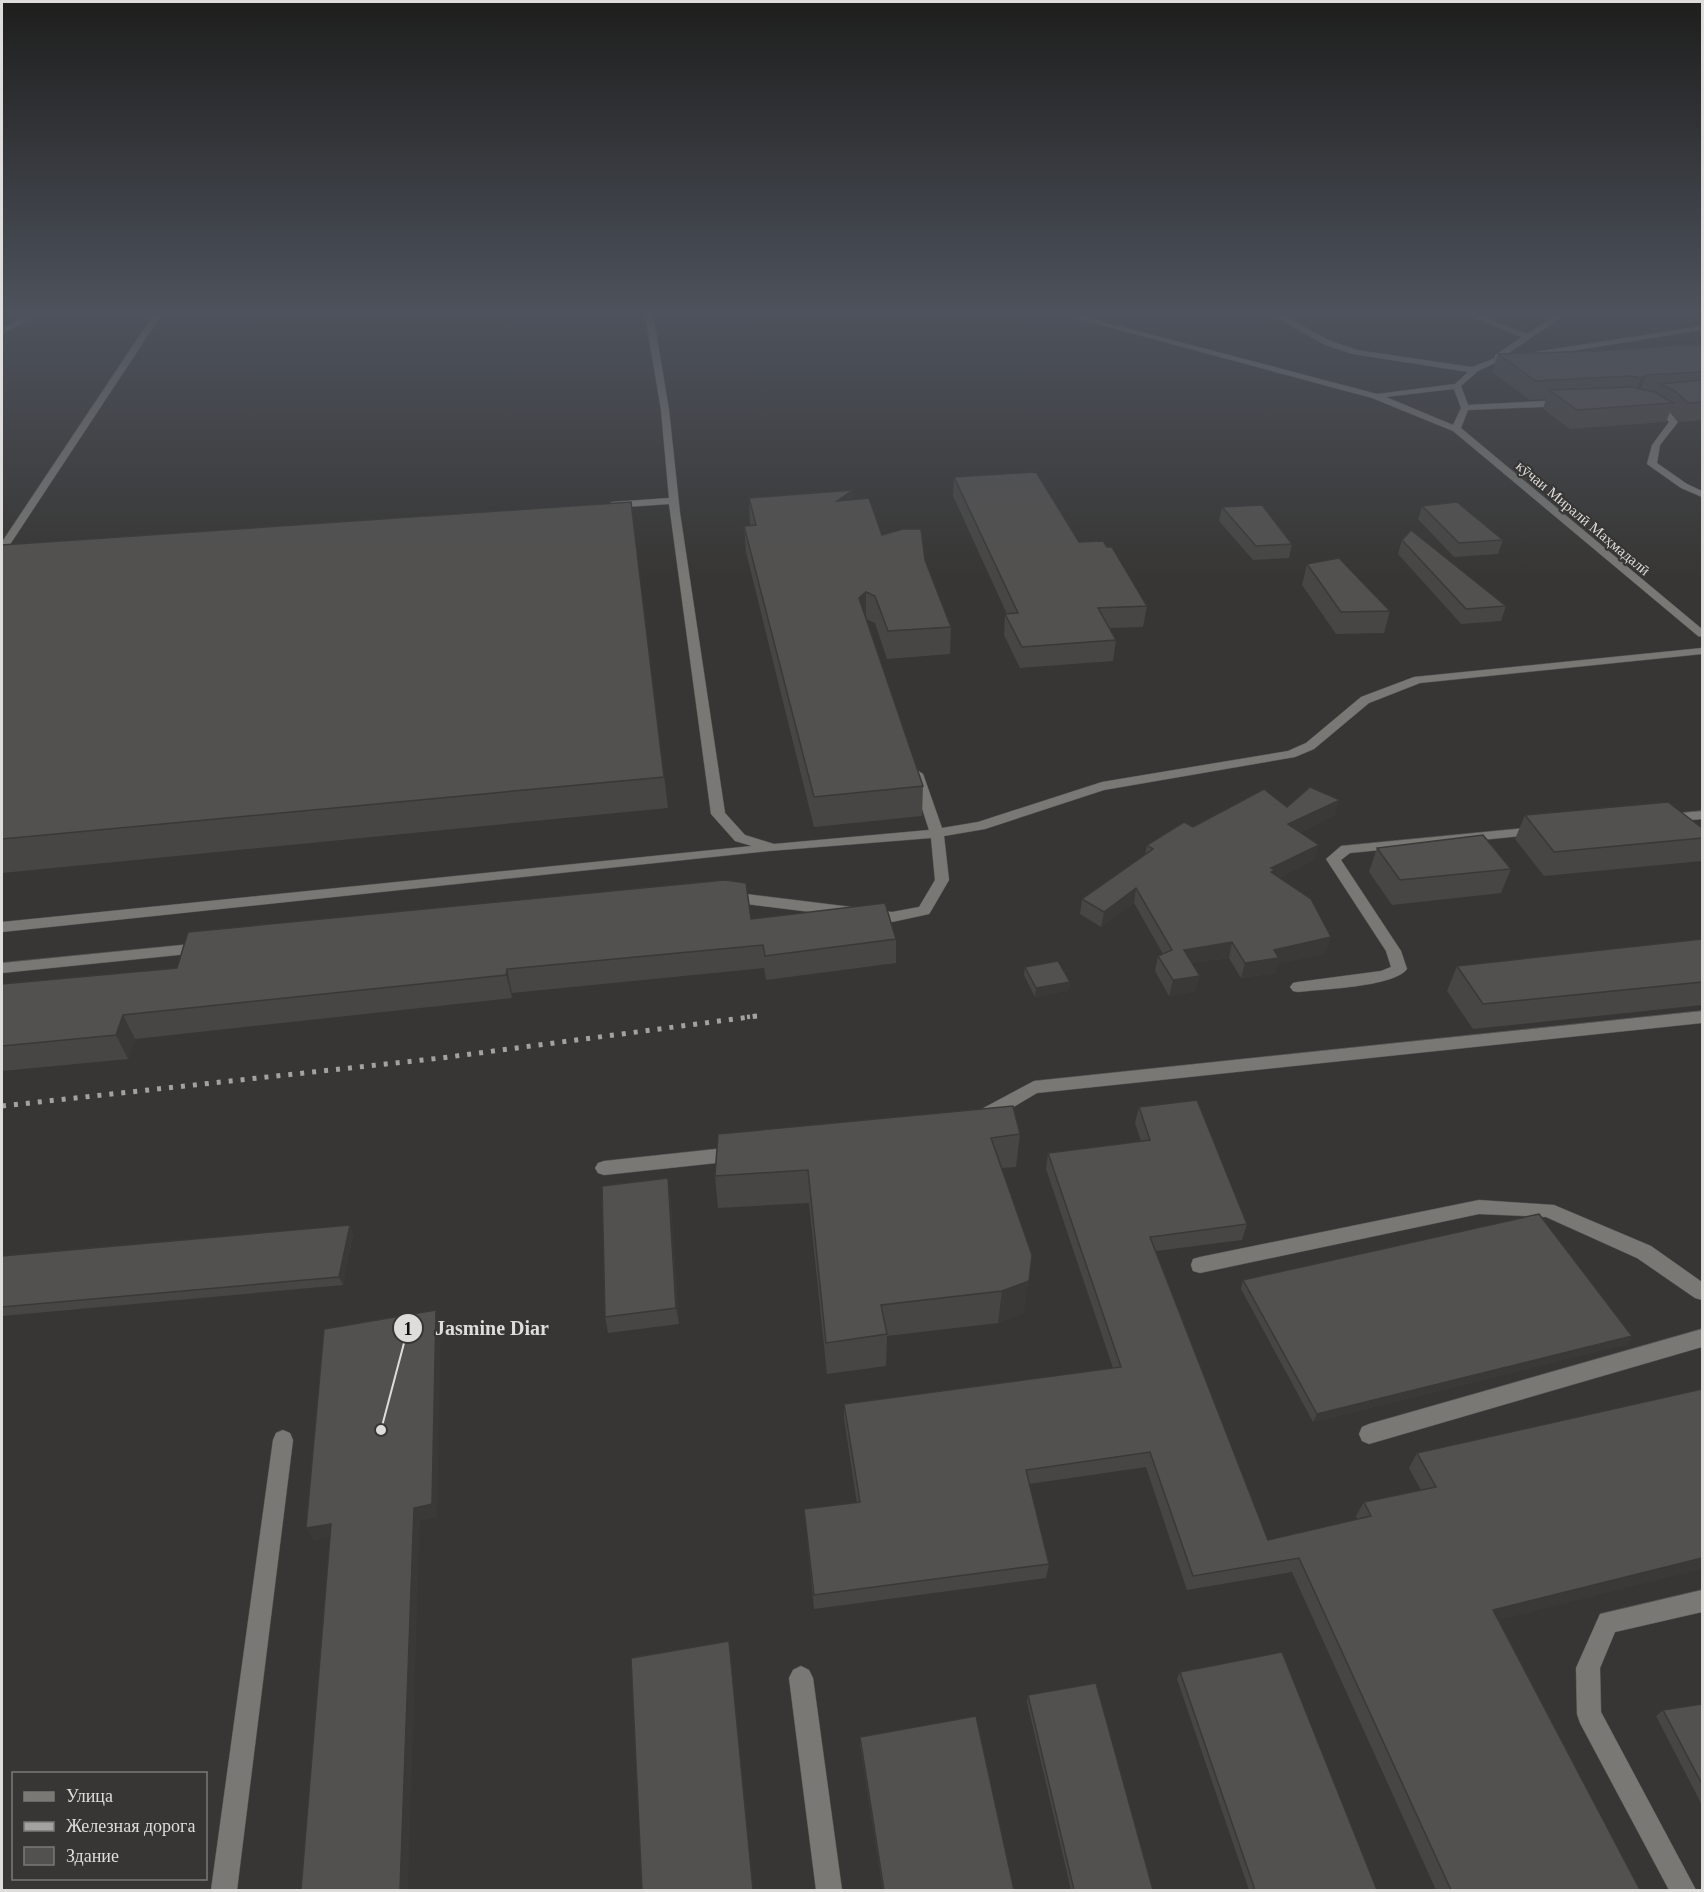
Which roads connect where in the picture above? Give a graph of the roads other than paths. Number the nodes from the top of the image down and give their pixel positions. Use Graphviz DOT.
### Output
graph roads {
  1 [pos="99,402"];
  2 [pos="664,402"];
  3 [pos="1390,402"];
  4 [pos="1463,402"];
  5 [pos="1572,402"];
  6 [pos="1649,402"];
  7 [pos="1465,408"];
  8 [pos="1456,429"];
  9 [pos="1702,494"];
  10 [pos="674,501"];
  11 [pos="602,506"];
  12 [pos="16,546"];
  13 [pos="3,547"];
  14 [pos="1702,634"];
  15 [pos="1702,651"];
  16 [pos="911,756"];
  17 [pos="1702,815"];
  18 [pos="1655,819"];
  19 [pos="1548,830"];
  20 [pos="937,833"];
  21 [pos="773,848"];
  22 [pos="715,897"];
  23 [pos="2,927"];
  24 [pos="215,947"];
  25 [pos="2,968"];
  26 [pos="1298,987"];
  27 [pos="1702,1017"];
  28 [pos="967,1125"];
  29 [pos="757,1152"];
  30 [pos="604,1168"];
  31 [pos="1200,1265"];
  32 [pos="1702,1292"];
  33 [pos="1702,1338"];
  34 [pos="1370,1434"];
  35 [pos="284,1440"];
  36 [pos="1702,1601"];
  37 [pos="801,1678"];
  38 [pos="224,1890"];
  39 [pos="829,1890"];
  40 [pos="1683,1890"];
  1 -- 13 [label="street"];
  2 -- 10 [label="street"];
  3 -- 8 [label="street, кӯчаи Миралӣ Маҳмадалӣ"];
  4 -- 7 [label="street"];
  5 -- 7 [label="street"];
  6 -- 9 [label="street"];
  7 -- 8 [label="street"];
  8 -- 14 [label="street, кӯчаи Миралӣ Маҳмадалӣ"];
  10 -- 11 [label="street"];
  10 -- 21 [label="street"];
  12 -- 13 [label="street"];
  15 -- 20 [label="street"];
  16 -- 20 [label="street"];
  17 -- 18 [label="street"];
  19 -- 26 [label="street"];
  20 -- 21 [label="street"];
  20 -- 22 [label="street"];
  21 -- 23 [label="street"];
  24 -- 25 [label="street"];
  27 -- 28 [label="street"];
  29 -- 30 [label="street"];
  31 -- 32 [label="street"];
  33 -- 34 [label="street"];
  35 -- 38 [label="street"];
  36 -- 40 [label="street"];
  37 -- 39 [label="street"];
}
